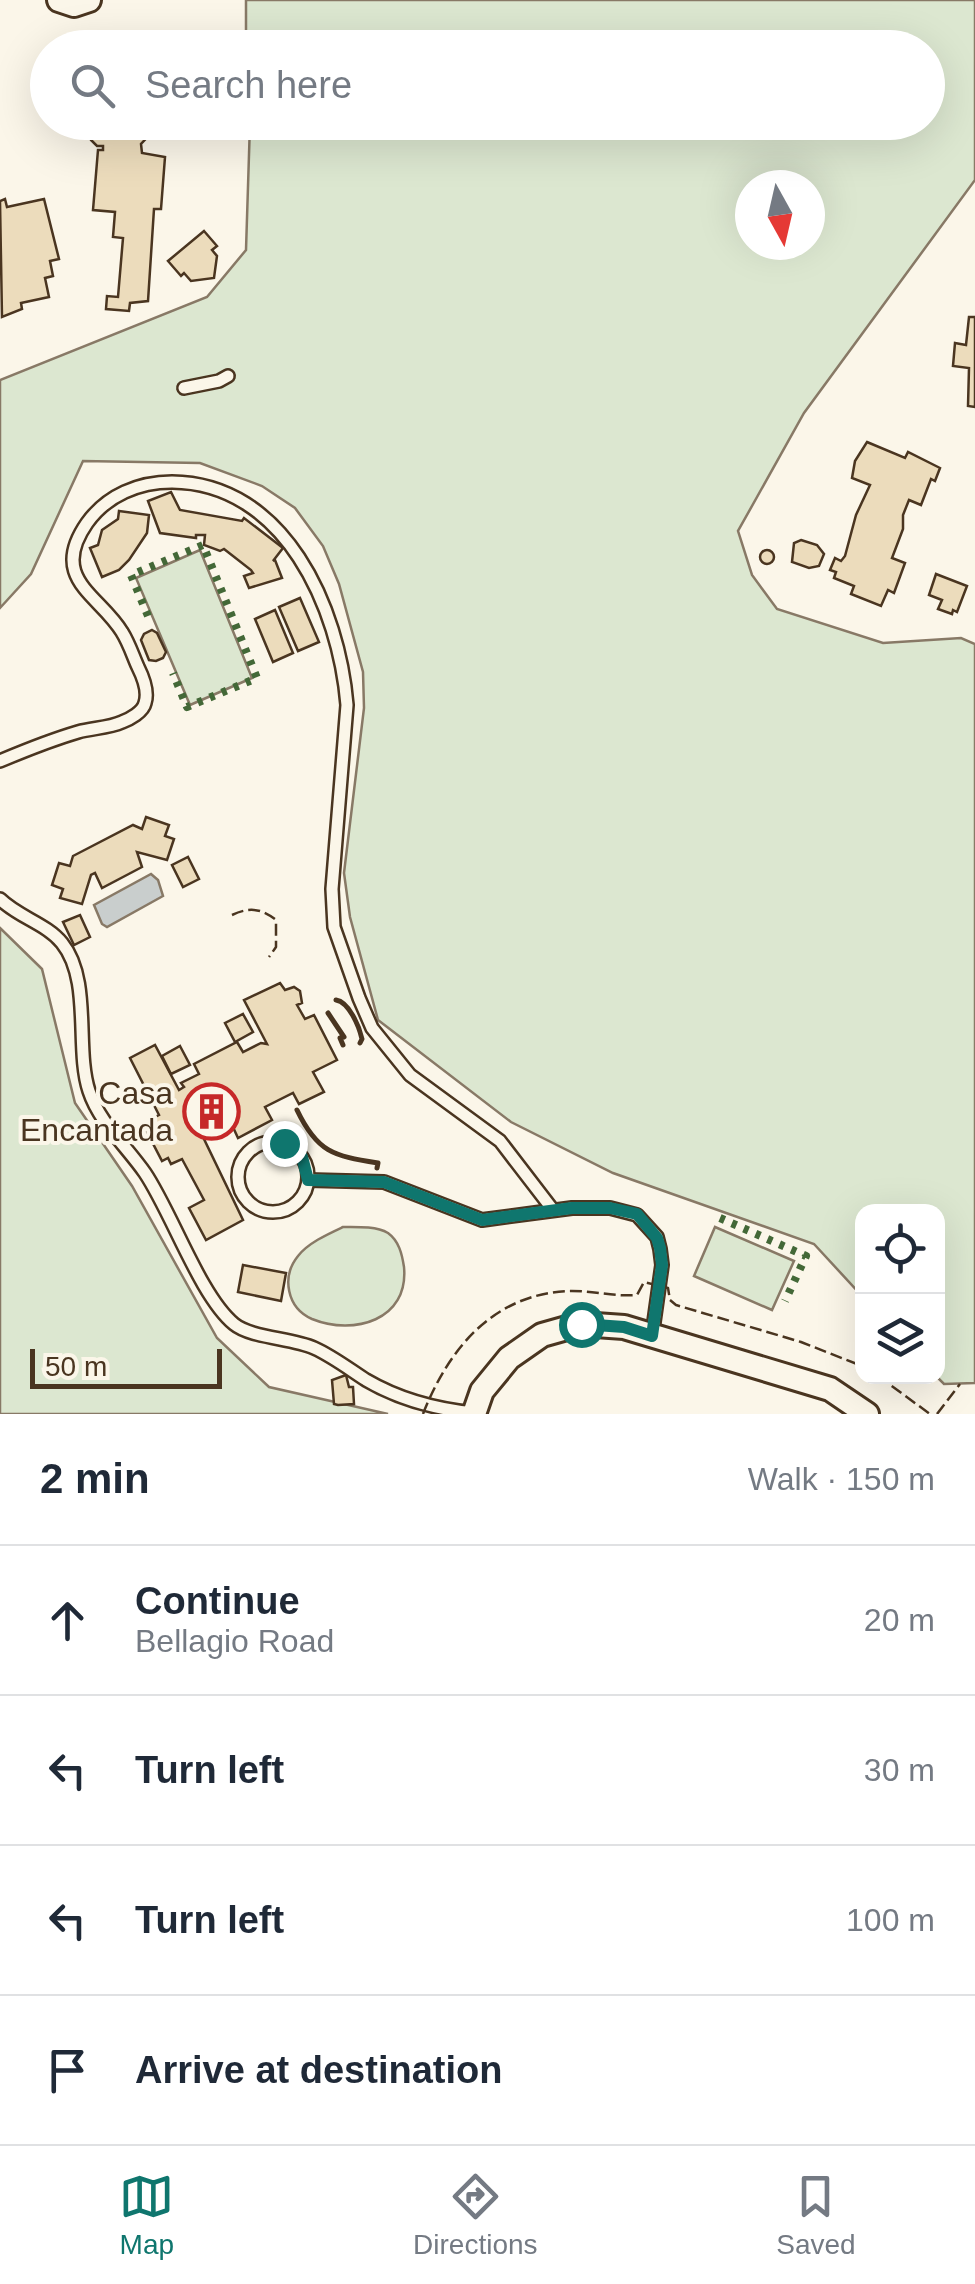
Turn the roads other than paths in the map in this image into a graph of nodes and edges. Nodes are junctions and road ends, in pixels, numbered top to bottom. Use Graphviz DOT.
graph roads {
  1 [pos="59,0"];
  2 [pos="88,0"];
  3 [pos="228,376"];
  4 [pos="184,388"];
  5 [pos="0,762"];
  6 [pos="0,899"];
  7 [pos="308,1180"];
  8 [pos="553,1210"];
  9 [pos="652,1336"];
  10 [pos="474,1413"];
  11 [pos="867,1414"];
  1 -- 2 [label="street"];
  3 -- 4 [label="lane"];
  5 -- 8 [label="lane"];
  6 -- 10 [label="lane"];
  7 -- 7 [label="lane"];
  7 -- 8 [label="lane"];
  8 -- 9 [label="lane"];
  9 -- 10 [label="street"];
  9 -- 11 [label="street"];
}
